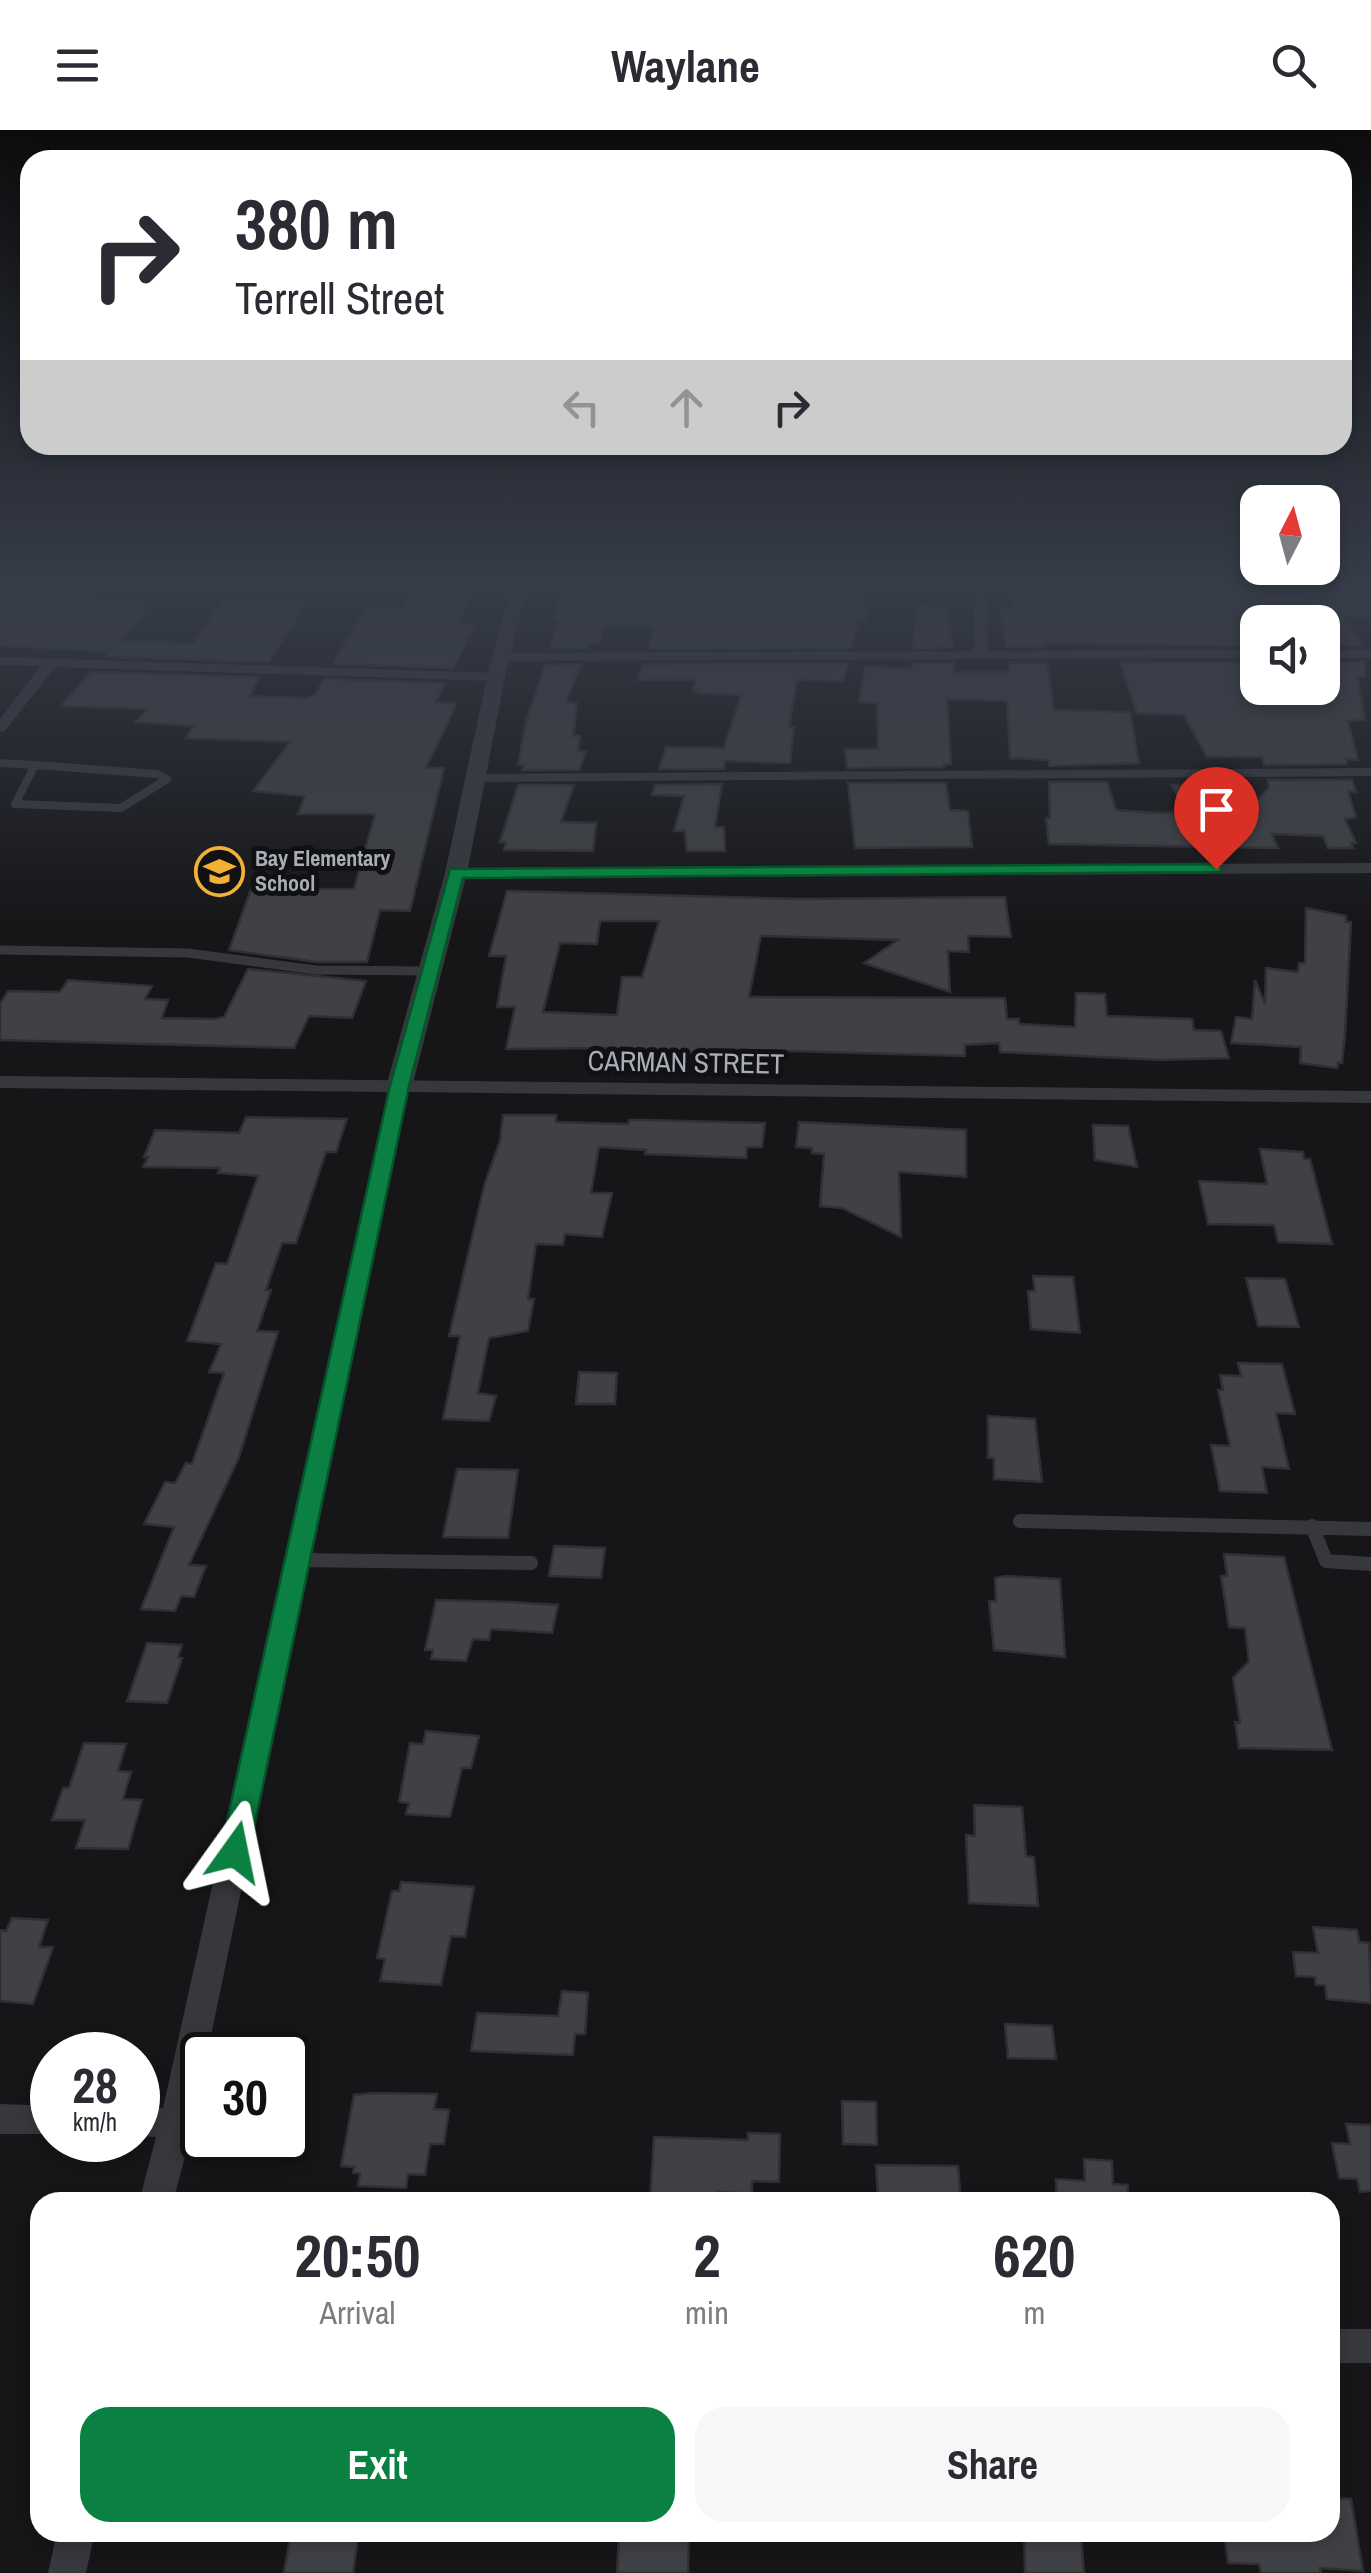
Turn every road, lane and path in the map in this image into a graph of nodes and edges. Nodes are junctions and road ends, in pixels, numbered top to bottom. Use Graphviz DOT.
graph roads {
  1 [pos="21,701"];
  2 [pos="492,701"];
  3 [pos="0,728"];
  4 [pos="0,763"];
  5 [pos="35,766"];
  6 [pos="1371,772"];
  7 [pos="475,778"];
  8 [pos="1371,868"];
  9 [pos="456,873"];
  10 [pos="0,950"];
  11 [pos="430,971"];
  12 [pos="0,1082"];
  13 [pos="399,1086"];
  14 [pos="1371,1097"];
  15 [pos="1020,1521"];
  16 [pos="1312,1526"];
  17 [pos="1371,1529"];
  18 [pos="298,1560"];
  19 [pos="531,1563"];
  20 [pos="1371,1564"];
  21 [pos="0,2119"];
  22 [pos="30,2120"];
  23 [pos="160,2123"];
  24 [pos="176,2123"];
  25 [pos="159,2192"];
  26 [pos="1340,2346"];
  27 [pos="1371,2346"];
  28 [pos="74,2542"];
  29 [pos="67,2573"];
  1 -- 3 [label="street"];
  2 -- 7 [label="street"];
  4 -- 5 [label="lane"];
  5 -- 5 [label="lane"];
  6 -- 7 [label="street"];
  7 -- 9 [label="street"];
  8 -- 9 [label="street"];
  9 -- 11 [label="street"];
  10 -- 11 [label="lane"];
  11 -- 13 [label="street"];
  12 -- 13 [label="street, CARMAN STREET"];
  13 -- 14 [label="street, CARMAN STREET"];
  13 -- 18 [label="street"];
  15 -- 16 [label="lane"];
  16 -- 17 [label="lane"];
  16 -- 20 [label="lane"];
  18 -- 19 [label="lane"];
  18 -- 24 [label="street"];
  21 -- 22 [label="street"];
  23 -- 24 [label="street"];
  24 -- 25 [label="street"];
  26 -- 27 [label="street"];
  28 -- 29 [label="street"];
}
